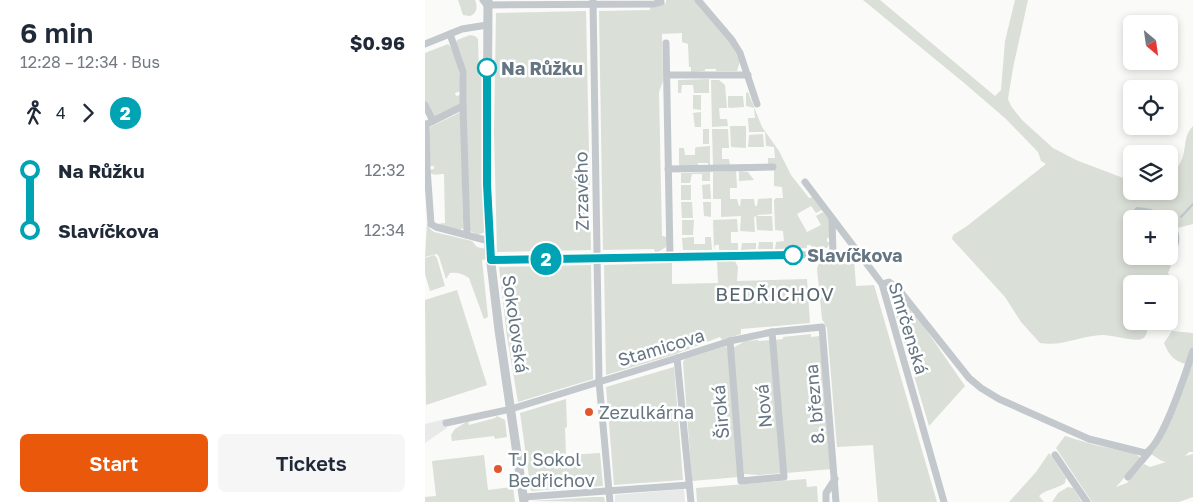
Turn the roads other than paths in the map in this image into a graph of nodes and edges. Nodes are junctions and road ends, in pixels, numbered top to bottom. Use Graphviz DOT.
graph roads {
  1 [pos="699,0"];
  2 [pos="486,2"];
  3 [pos="593,2"];
  4 [pos="661,2"];
  5 [pos="487,25"];
  6 [pos="450,34"];
  7 [pos="425,44"];
  8 [pos="666,44"];
  9 [pos="667,75"];
  10 [pos="748,75"];
  11 [pos="757,104"];
  12 [pos="425,105"];
  13 [pos="463,106"];
  14 [pos="428,124"];
  15 [pos="426,163"];
  16 [pos="773,167"];
  17 [pos="668,169"];
  18 [pos="805,182"];
  19 [pos="832,218"];
  20 [pos="467,235"];
  21 [pos="489,241"];
  22 [pos="833,254"];
  23 [pos="859,254"];
  24 [pos="670,257"];
  25 [pos="597,258"];
  26 [pos="491,260"];
  27 [pos="882,284"];
  28 [pos="823,327"];
  29 [pos="772,332"];
  30 [pos="729,341"];
  31 [pos="1193,350"];
  32 [pos="677,358"];
  33 [pos="599,381"];
  34 [pos="511,409"];
  35 [pos="446,423"];
  36 [pos="1149,451"];
  37 [pos="1055,455"];
  38 [pos="1128,477"];
  39 [pos="835,479"];
  40 [pos="741,481"];
  41 [pos="689,485"];
  42 [pos="609,490"];
  43 [pos="524,500"];
  44 [pos="610,502"];
  45 [pos="691,502"];
  46 [pos="826,502"];
  47 [pos="836,502"];
  48 [pos="944,502"];
  49 [pos="1087,502"];
  1 -- 10 [label="street"];
  2 -- 3 [label="street"];
  2 -- 5 [label="street, Sokolovská"];
  3 -- 4 [label="street"];
  3 -- 25 [label="street, Zrzavého"];
  5 -- 6 [label="street"];
  5 -- 21 [label="street, Sokolovská"];
  6 -- 7 [label="street"];
  6 -- 13 [label="street"];
  8 -- 9 [label="street"];
  9 -- 10 [label="street"];
  9 -- 17 [label="street"];
  10 -- 11 [label="street"];
  12 -- 14 [label="street"];
  13 -- 14 [label="street"];
  13 -- 20 [label="street"];
  14 -- 15 [label="street"];
  15 -- 20 [label="street"];
  16 -- 17 [label="street"];
  17 -- 24 [label="street"];
  18 -- 19 [label="street, Smrčenská"];
  19 -- 22 [label="street"];
  19 -- 23 [label="street, Smrčenská"];
  20 -- 21 [label="street"];
  21 -- 26 [label="street, Sokolovská"];
  22 -- 23 [label="street"];
  22 -- 24 [label="street"];
  23 -- 27 [label="street, Smrčenská"];
  24 -- 25 [label="street"];
  25 -- 26 [label="street"];
  25 -- 33 [label="street, Zrzavého"];
  26 -- 34 [label="street, Sokolovská"];
  27 -- 36 [label="street"];
  27 -- 48 [label="street, Smrčenská"];
  28 -- 29 [label="street, Stamicova"];
  28 -- 39 [label="street, 8. března"];
  29 -- 30 [label="street, Stamicova"];
  29 -- 40 [label="street, Nová"];
  30 -- 32 [label="street, Stamicova"];
  30 -- 40 [label="street, Široká"];
  31 -- 36 [label="street"];
  32 -- 33 [label="street, Stamicova"];
  32 -- 41 [label="street"];
  33 -- 34 [label="street, Stamicova"];
  33 -- 42 [label="street, Zrzavého"];
  34 -- 35 [label="street, Stamicova"];
  34 -- 43 [label="street, Sokolovská"];
  36 -- 38 [label="street"];
  37 -- 49 [label="street"];
  39 -- 46 [label="street, 8. března"];
  39 -- 47 [label="street, 8. března"];
  41 -- 42 [label="street"];
  41 -- 45 [label="street"];
  42 -- 43 [label="street"];
  42 -- 44 [label="street, Zrzavého"];
}
